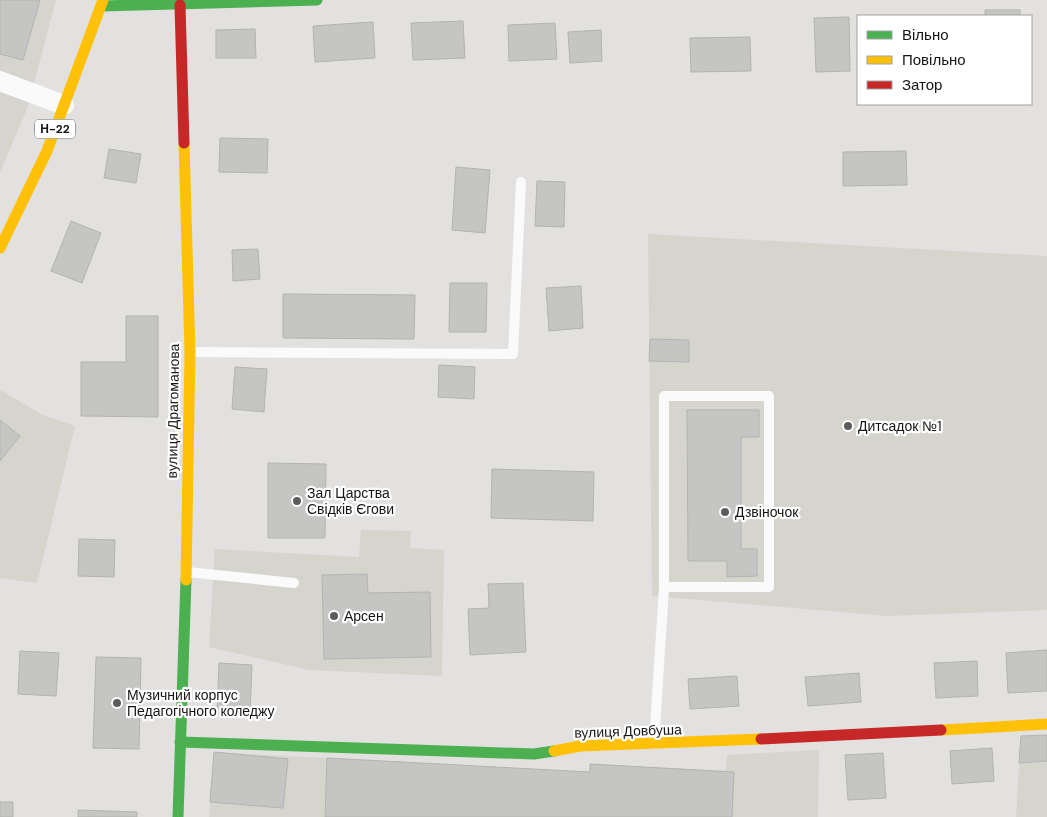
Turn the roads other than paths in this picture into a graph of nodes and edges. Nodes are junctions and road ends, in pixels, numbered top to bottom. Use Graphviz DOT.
graph roads {
  1 [pos="317,0"];
  2 [pos="103,3"];
  3 [pos="180,5"];
  4 [pos="0,81"];
  5 [pos="64,105"];
  6 [pos="521,182"];
  7 [pos="0,248"];
  8 [pos="190,352"];
  9 [pos="186,572"];
  10 [pos="294,583"];
  11 [pos="664,587"];
  12 [pos="1047,724"];
  13 [pos="180,742"];
  14 [pos="654,745"];
  15 [pos="178,817"];
  1 -- 3 [label="street"];
  2 -- 3 [label="street"];
  2 -- 5 [label="street, Н-22"];
  3 -- 8 [label="street, вулиця Драгоманова"];
  4 -- 5 [label="street"];
  5 -- 7 [label="street, Н-22"];
  6 -- 8 [label="lane"];
  8 -- 9 [label="street, вулиця Драгоманова"];
  9 -- 10 [label="lane"];
  9 -- 13 [label="street, вулиця Драгоманова"];
  11 -- 11 [label="lane"];
  11 -- 14 [label="lane"];
  12 -- 14 [label="street, вулиця Довбуша"];
  13 -- 14 [label="street, вулиця Довбуша"];
  13 -- 15 [label="street, вулиця Драгоманова"];
}
